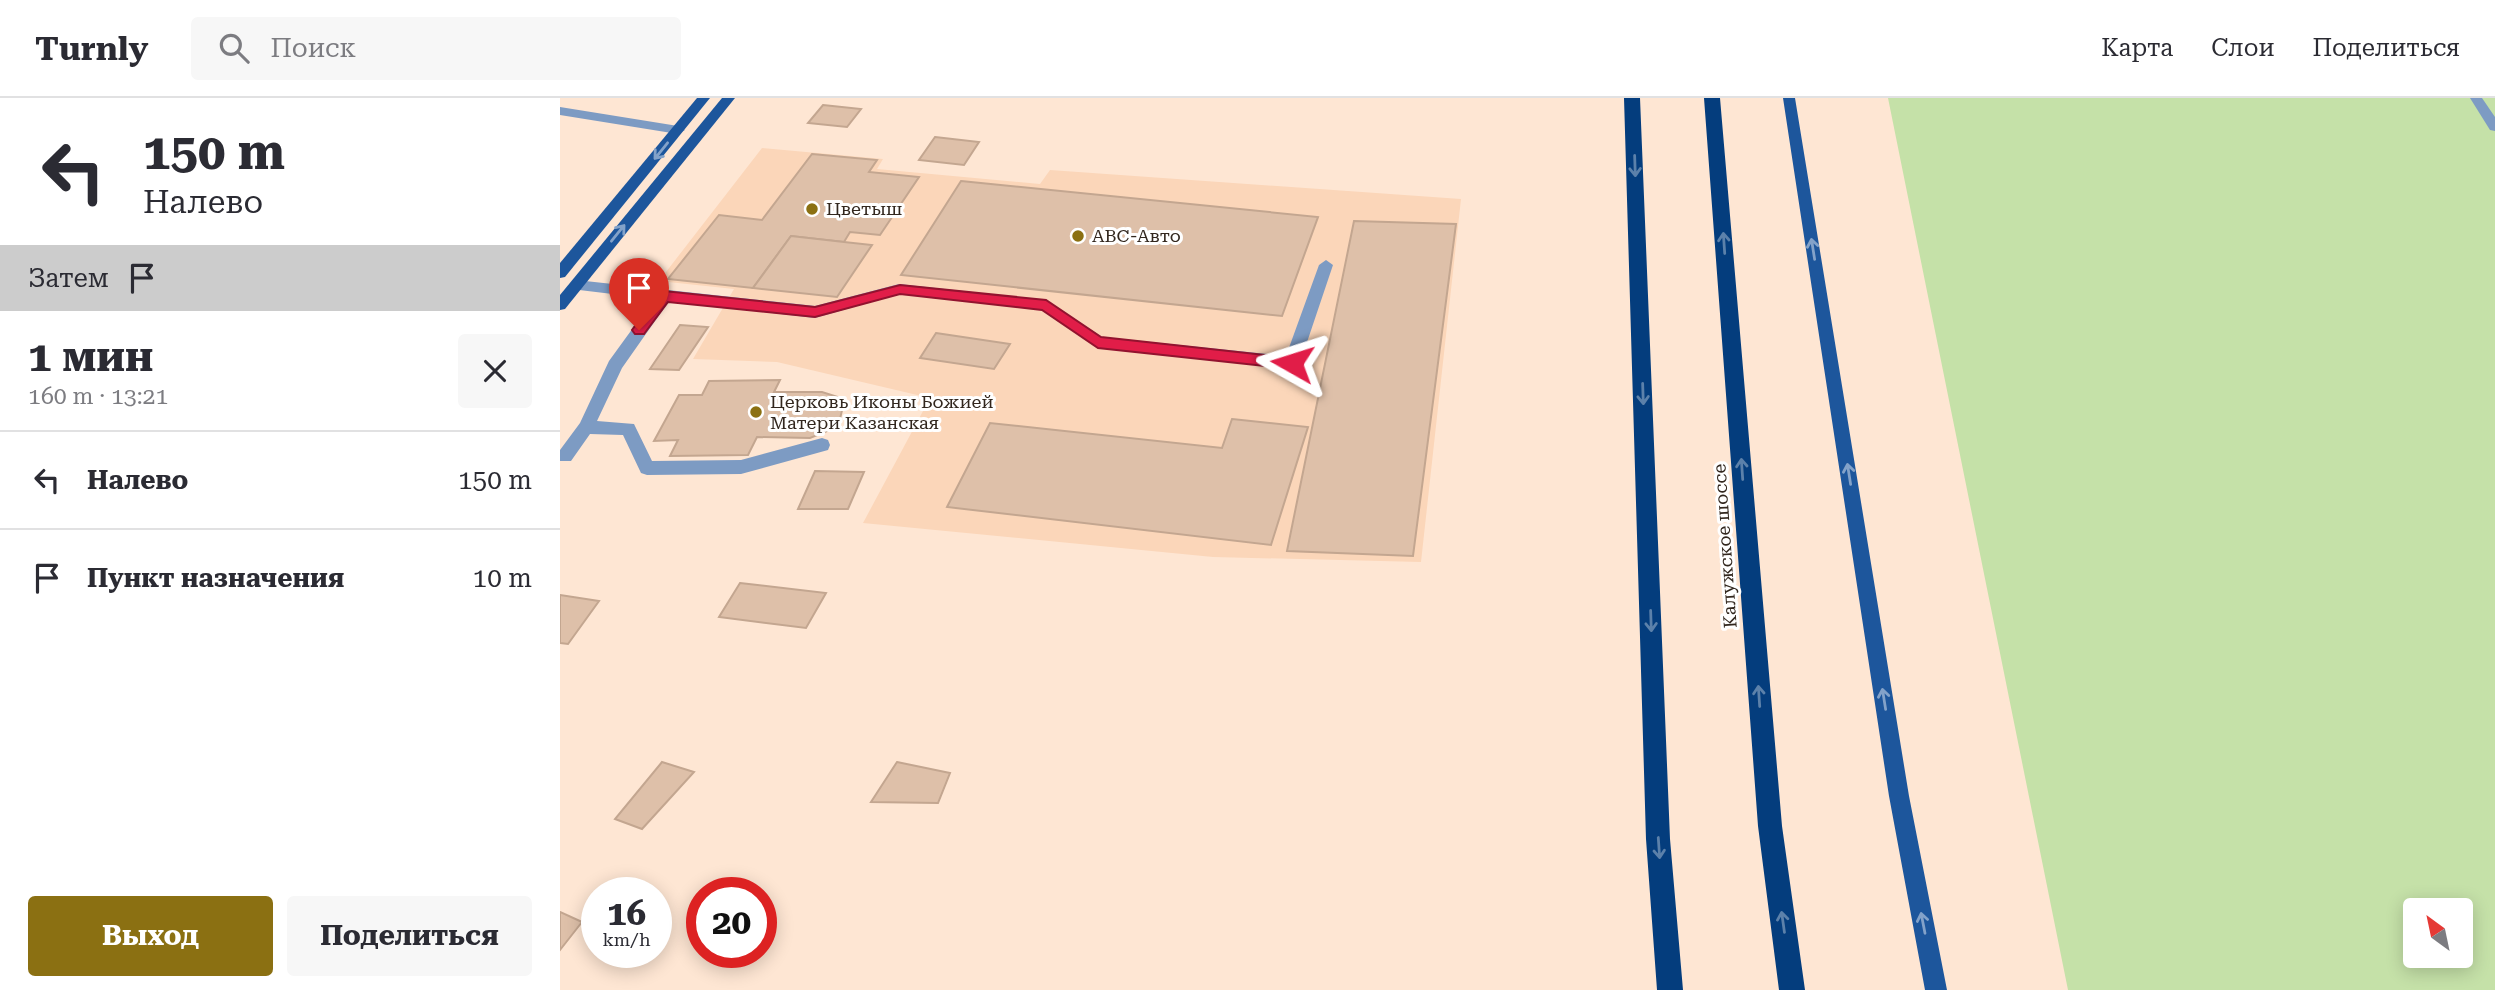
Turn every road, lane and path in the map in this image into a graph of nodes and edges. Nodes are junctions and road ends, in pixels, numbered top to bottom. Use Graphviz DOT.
graph roads {
  1 [pos="704,98"];
  2 [pos="729,98"];
  3 [pos="1632,98"];
  4 [pos="1713,98"];
  5 [pos="1789,98"];
  6 [pos="2476,98"];
  7 [pos="560,111"];
  8 [pos="2495,127"];
  9 [pos="678,130"];
  10 [pos="1326,265"];
  11 [pos="560,273"];
  12 [pos="576,285"];
  13 [pos="664,296"];
  14 [pos="560,305"];
  15 [pos="586,427"];
  16 [pos="822,445"];
  17 [pos="565,456"];
  18 [pos="1670,990"];
  19 [pos="1792,990"];
  20 [pos="1936,990"];
  1 -- 9 [label="main road"];
  12 -- 2 [label="main road, one-way"];
  3 -- 18 [label="highway, one-way"];
  19 -- 4 [label="highway, Калужское шоссе, one-way"];
  20 -- 5 [label="main road, one-way"];
  6 -- 8 [label="lane"];
  7 -- 9 [label="lane"];
  9 -- 11 [label="main road, one-way"];
  10 -- 13 [label="lane"];
  12 -- 13 [label="lane"];
  12 -- 14 [label="main road"];
  13 -- 15 [label="lane"];
  15 -- 16 [label="lane"];
  15 -- 17 [label="lane"];
}
